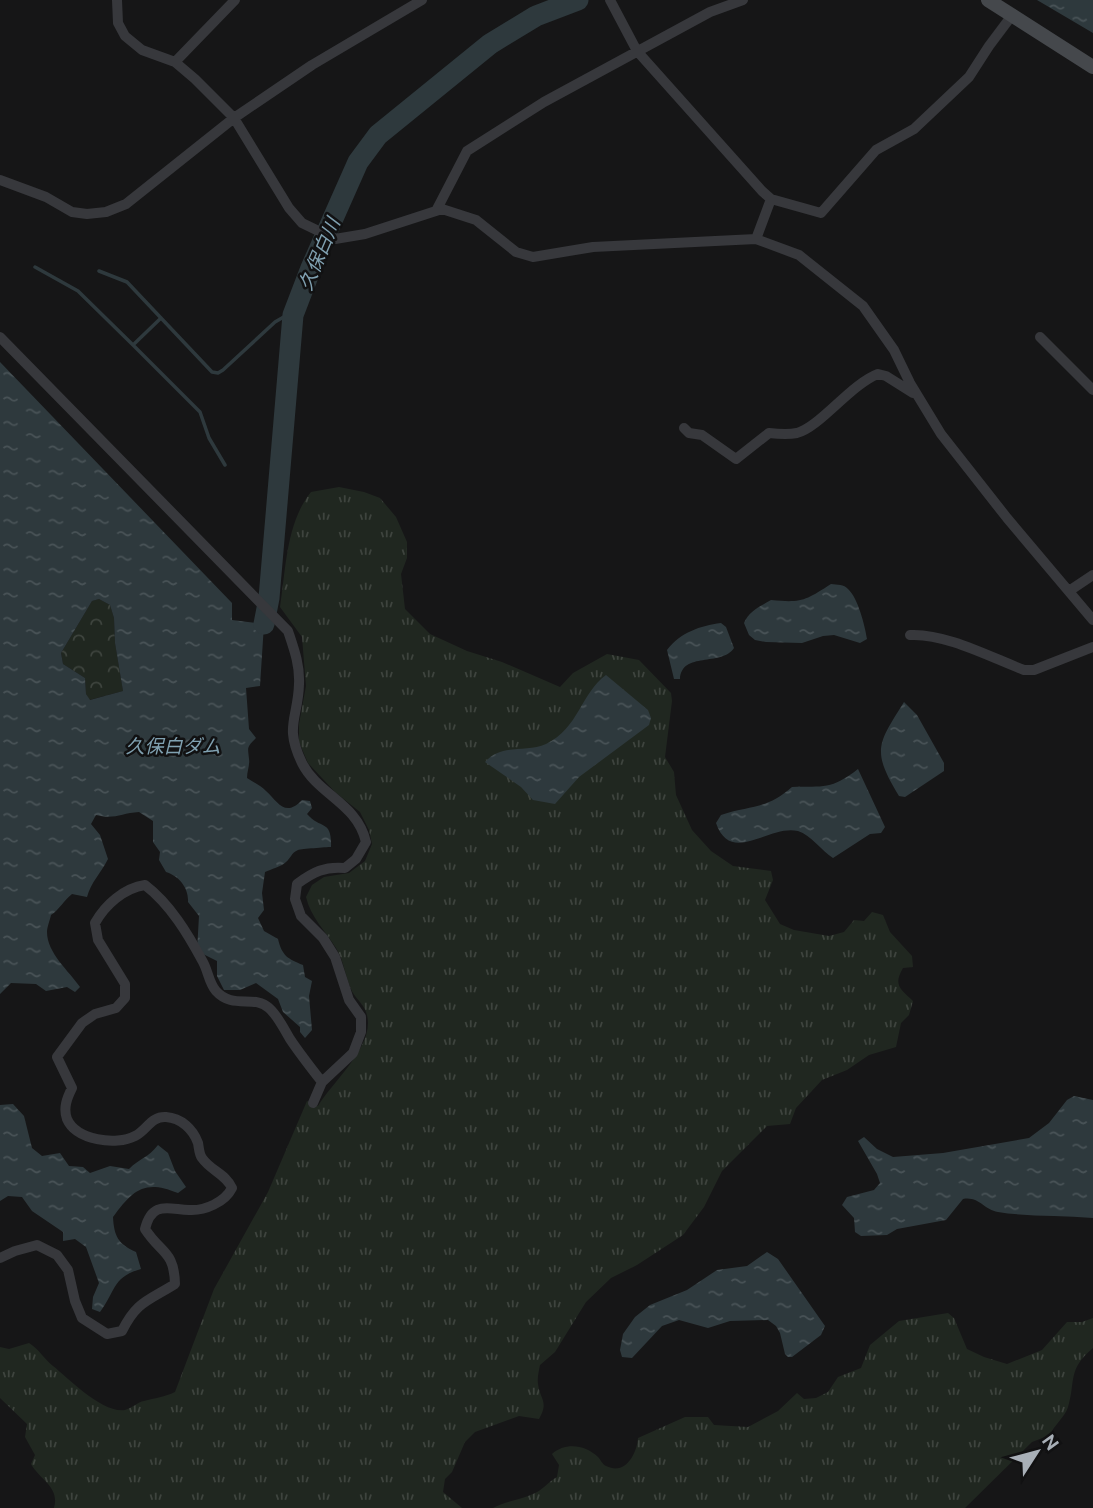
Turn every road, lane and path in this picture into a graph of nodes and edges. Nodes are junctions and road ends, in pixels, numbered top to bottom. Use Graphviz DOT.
graph roads {
  1 [pos="117,0"];
  2 [pos="235,0"];
  3 [pos="422,0"];
  4 [pos="610,0"];
  5 [pos="743,0"];
  6 [pos="988,0"];
  7 [pos="1013,15"];
  8 [pos="637,51"];
  9 [pos="175,62"];
  10 [pos="1093,66"];
  11 [pos="234,118"];
  12 [pos="0,180"];
  13 [pos="771,199"];
  14 [pos="437,209"];
  15 [pos="756,239"];
  16 [pos="0,337"];
  17 [pos="1040,337"];
  18 [pos="1093,390"];
  19 [pos="917,395"];
  20 [pos="684,428"];
  21 [pos="1093,575"];
  22 [pos="1069,592"];
  23 [pos="1093,620"];
  24 [pos="910,635"];
  25 [pos="1093,647"];
  26 [pos="322,1082"];
  27 [pos="313,1103"];
  28 [pos="0,1258"];
  1 -- 9 [label="street"];
  2 -- 9 [label="street"];
  3 -- 11 [label="street"];
  4 -- 8 [label="street"];
  5 -- 8 [label="street"];
  6 -- 7 [label="main road"];
  7 -- 10 [label="main road"];
  7 -- 13 [label="street"];
  8 -- 13 [label="street"];
  8 -- 14 [label="street"];
  9 -- 11 [label="street"];
  11 -- 12 [label="street"];
  11 -- 14 [label="street"];
  13 -- 15 [label="street"];
  14 -- 15 [label="street"];
  15 -- 19 [label="street"];
  16 -- 26 [label="street"];
  17 -- 18 [label="street"];
  19 -- 20 [label="street"];
  19 -- 22 [label="street"];
  21 -- 22 [label="street"];
  22 -- 23 [label="street"];
  24 -- 25 [label="street"];
  26 -- 27 [label="street"];
  26 -- 28 [label="street"];
}
